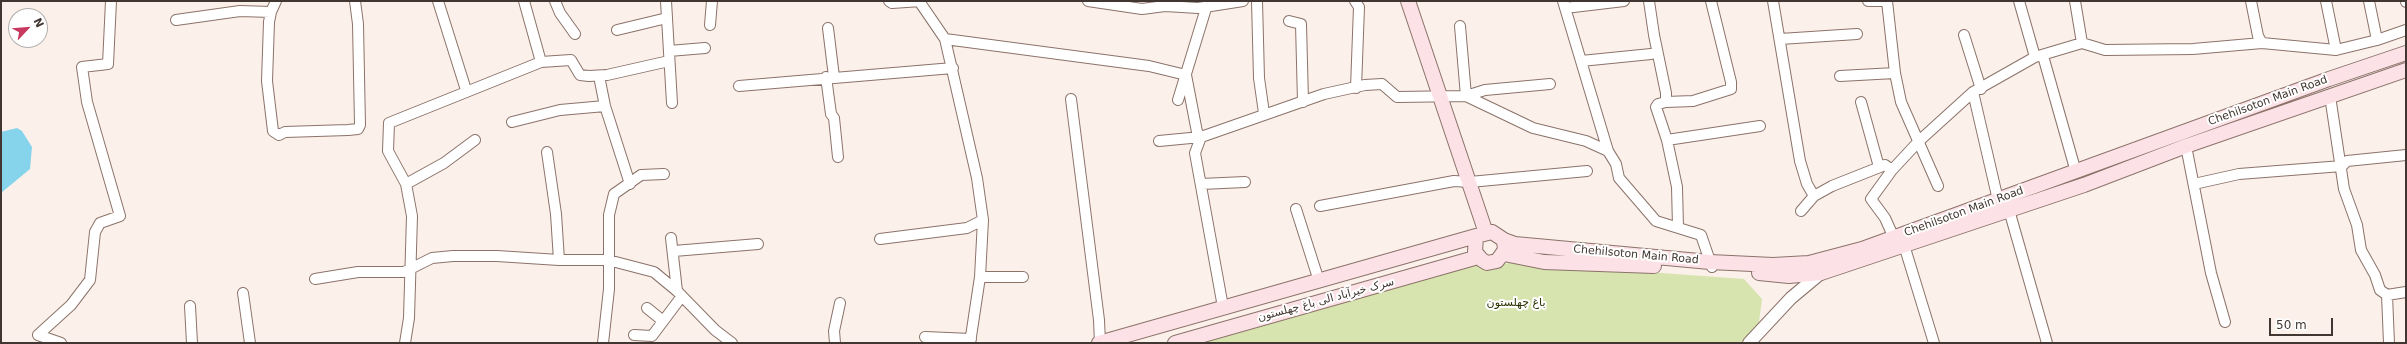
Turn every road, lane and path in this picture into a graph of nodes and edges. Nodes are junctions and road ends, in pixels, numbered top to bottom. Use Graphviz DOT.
graph roads {
  1 [pos="111,1"];
  2 [pos="276,1"];
  3 [pos="355,1"];
  4 [pos="438,1"];
  5 [pos="524,1"];
  6 [pos="555,1"];
  7 [pos="666,1"];
  8 [pos="712,1"];
  9 [pos="889,1"];
  10 [pos="920,1"];
  11 [pos="1088,1"];
  12 [pos="1243,1"];
  13 [pos="1257,1"];
  14 [pos="1355,1"];
  15 [pos="1408,1"];
  16 [pos="1624,1"];
  17 [pos="1649,1"];
  18 [pos="1711,1"];
  19 [pos="1773,1"];
  20 [pos="1868,1"];
  21 [pos="1887,1"];
  22 [pos="2019,1"];
  23 [pos="2075,1"];
  24 [pos="2251,1"];
  25 [pos="2326,1"];
  26 [pos="2369,1"];
  27 [pos="1593,2"];
  28 [pos="1220,3"];
  29 [pos="1564,4"];
  30 [pos="1200,5"];
  31 [pos="270,12"];
  32 [pos="667,18"];
  33 [pos="176,20"];
  34 [pos="1289,21"];
  35 [pos="710,25"];
  36 [pos="1460,26"];
  37 [pos="828,28"];
  38 [pos="617,30"];
  39 [pos="2406,30"];
  40 [pos="575,34"];
  41 [pos="1857,34"];
  42 [pos="1964,35"];
  43 [pos="1780,38"];
  44 [pos="945,39"];
  45 [pos="2377,40"];
  46 [pos="2082,43"];
  47 [pos="2262,43"];
  48 [pos="705,48"];
  49 [pos="2336,50"];
  50 [pos="2406,53"];
  51 [pos="1651,54"];
  52 [pos="669,56"];
  53 [pos="2039,57"];
  54 [pos="1581,61"];
  55 [pos="541,62"];
  56 [pos="953,68"];
  57 [pos="2406,70"];
  58 [pos="1895,73"];
  59 [pos="1186,75"];
  60 [pos="599,76"];
  61 [pos="1840,76"];
  62 [pos="830,77"];
  63 [pos="1550,84"];
  64 [pos="739,86"];
  65 [pos="1356,88"];
  66 [pos="466,90"];
  67 [pos="1977,91"];
  68 [pos="1440,96"];
  69 [pos="1466,96"];
  70 [pos="2330,96"];
  71 [pos="1071,99"];
  72 [pos="1178,100"];
  73 [pos="672,102"];
  74 [pos="1303,102"];
  75 [pos="1666,102"];
  76 [pos="1861,102"];
  77 [pos="605,106"];
  78 [pos="1264,113"];
  79 [pos="512,122"];
  80 [pos="1760,126"];
  81 [pos="1201,137"];
  82 [pos="474,140"];
  83 [pos="1667,140"];
  84 [pos="1160,141"];
  85 [pos="1918,141"];
  86 [pos="2186,146"];
  87 [pos="1608,151"];
  88 [pos="547,152"];
  89 [pos="2406,155"];
  90 [pos="838,157"];
  91 [pos="2342,166"];
  92 [pos="1879,167"];
  93 [pos="1892,170"];
  94 [pos="1587,172"];
  95 [pos="2076,172"];
  96 [pos="664,174"];
  97 [pos="1245,182"];
  98 [pos="1470,182"];
  99 [pos="406,184"];
  100 [pos="630,184"];
  101 [pos="1201,184"];
  102 [pos="2194,184"];
  103 [pos="1938,186"];
  104 [pos="1814,196"];
  105 [pos="1998,200"];
  106 [pos="1320,206"];
  107 [pos="1296,209"];
  108 [pos="2009,210"];
  109 [pos="1801,211"];
  110 [pos="982,220"];
  111 [pos="1678,227"];
  112 [pos="1481,234"];
  113 [pos="671,238"];
  114 [pos="880,239"];
  115 [pos="1899,241"];
  116 [pos="758,244"];
  117 [pos="1504,247"];
  118 [pos="674,251"];
  119 [pos="1478,257"];
  120 [pos="559,260"];
  121 [pos="608,260"];
  122 [pos="1711,266"];
  123 [pos="410,268"];
  124 [pos="1821,273"];
  125 [pos="1789,276"];
  126 [pos="980,277"];
  127 [pos="1023,277"];
  128 [pos="315,279"];
  129 [pos="1319,280"];
  130 [pos="243,292"];
  131 [pos="2406,292"];
  132 [pos="679,293"];
  133 [pos="2387,295"];
  134 [pos="1791,298"];
  135 [pos="840,303"];
  136 [pos="190,306"];
  137 [pos="1223,307"];
  138 [pos="647,308"];
  139 [pos="663,321"];
  140 [pos="2225,322"];
  141 [pos="634,334"];
  142 [pos="925,337"];
  143 [pos="971,341"];
  144 [pos="1755,341"];
  145 [pos="61,343"];
  146 [pos="192,343"];
  147 [pos="250,343"];
  148 [pos="405,343"];
  149 [pos="603,343"];
  150 [pos="732,343"];
  151 [pos="835,343"];
  152 [pos="1099,343"];
  153 [pos="1175,343"];
  154 [pos="1934,343"];
  155 [pos="2047,343"];
  156 [pos="2389,343"];
  1 -- 145 [label="street"];
  2 -- 31 [label="street"];
  3 -- 31 [label="street"];
  4 -- 66 [label="street"];
  5 -- 55 [label="street"];
  6 -- 40 [label="street"];
  7 -- 32 [label="street"];
  8 -- 35 [label="street"];
  9 -- 10 [label="street"];
  10 -- 44 [label="street"];
  11 -- 30 [label="street"];
  12 -- 28 [label="street"];
  13 -- 78 [label="street"];
  14 -- 65 [label="street"];
  15 -- 68 [label="main road"];
  16 -- 27 [label="street"];
  17 -- 75 [label="street"];
  18 -- 75 [label="street"];
  19 -- 43 [label="street"];
  20 -- 21 [label="street"];
  21 -- 58 [label="street"];
  22 -- 53 [label="street"];
  23 -- 46 [label="street"];
  24 -- 47 [label="street"];
  25 -- 49 [label="street"];
  26 -- 45 [label="street"];
  27 -- 29 [label="street"];
  28 -- 30 [label="street"];
  29 -- 54 [label="street"];
  30 -- 59 [label="street"];
  31 -- 33 [label="street"];
  32 -- 38 [label="street"];
  32 -- 52 [label="street"];
  34 -- 74 [label="street"];
  36 -- 69 [label="street"];
  37 -- 62 [label="street"];
  39 -- 45 [label="street"];
  41 -- 43 [label="street"];
  42 -- 67 [label="street"];
  43 -- 104 [label="street"];
  44 -- 56 [label="street"];
  44 -- 59 [label="street"];
  45 -- 49 [label="street"];
  46 -- 47 [label="street"];
  46 -- 53 [label="street"];
  47 -- 49 [label="street"];
  48 -- 52 [label="street"];
  50 -- 95 [label="main road, Chehilsoton Main Road"];
  51 -- 54 [label="street"];
  52 -- 60 [label="street"];
  52 -- 73 [label="street"];
  53 -- 67 [label="street"];
  53 -- 95 [label="street"];
  54 -- 87 [label="street"];
  55 -- 60 [label="street"];
  55 -- 66 [label="street"];
  56 -- 62 [label="street"];
  56 -- 110 [label="street"];
  57 -- 70 [label="main road, Chehilsoton Main Road"];
  58 -- 61 [label="street"];
  58 -- 85 [label="street"];
  59 -- 72 [label="street"];
  59 -- 81 [label="street"];
  60 -- 77 [label="street"];
  62 -- 64 [label="street"];
  62 -- 90 [label="street"];
  63 -- 69 [label="street"];
  65 -- 68 [label="street"];
  65 -- 74 [label="street"];
  66 -- 99 [label="street"];
  67 -- 85 [label="street"];
  67 -- 105 [label="street"];
  68 -- 69 [label="street"];
  68 -- 98 [label="main road"];
  69 -- 87 [label="street"];
  70 -- 86 [label="main road, Chehilsoton Main Road"];
  70 -- 91 [label="street"];
  71 -- 152 [label="street"];
  74 -- 78 [label="street"];
  75 -- 83 [label="street"];
  76 -- 92 [label="street"];
  77 -- 79 [label="street"];
  77 -- 100 [label="street"];
  78 -- 81 [label="street"];
  80 -- 83 [label="street"];
  81 -- 84 [label="street"];
  81 -- 101 [label="street"];
  82 -- 99 [label="street"];
  83 -- 111 [label="street"];
  85 -- 93 [label="street"];
  85 -- 103 [label="street"];
  86 -- 102 [label="street"];
  86 -- 108 [label="main road, Chehilsoton Main Road"];
  87 -- 111 [label="street"];
  88 -- 120 [label="street"];
  89 -- 91 [label="street"];
  91 -- 102 [label="street"];
  91 -- 133 [label="street"];
  92 -- 93 [label="street"];
  92 -- 104 [label="street"];
  93 -- 115 [label="street"];
  94 -- 98 [label="street"];
  95 -- 105 [label="main road, Chehilsoton Main Road"];
  96 -- 100 [label="street"];
  97 -- 101 [label="street"];
  98 -- 106 [label="street"];
  98 -- 112 [label="main road"];
  99 -- 123 [label="street"];
  100 -- 121 [label="street"];
  101 -- 137 [label="street"];
  102 -- 140 [label="street"];
  104 -- 109 [label="street"];
  105 -- 115 [label="main road, Chehilsoton Main Road"];
  107 -- 129 [label="street"];
  108 -- 115 [label="main road, Chehilsoton Main Road"];
  108 -- 155 [label="street"];
  110 -- 114 [label="street"];
  110 -- 126 [label="street"];
  111 -- 122 [label="street"];
  112 -- 117 [label="main road"];
  112 -- 119 [label="main road"];
  112 -- 129 [label="main road"];
  113 -- 118 [label="street"];
  115 -- 122 [label="main road, Chehilsoton Main Road"];
  115 -- 124 [label="main road, Chehilsoton Main Road"];
  115 -- 154 [label="street"];
  116 -- 118 [label="street"];
  117 -- 119 [label="main road"];
  117 -- 122 [label="main road, Chehilsoton Main Road"];
  118 -- 132 [label="street"];
  119 -- 153 [label="main road, سرک خیرآباد الی باغ چهلستون"];
  120 -- 121 [label="street"];
  120 -- 123 [label="street"];
  121 -- 132 [label="street"];
  121 -- 149 [label="street"];
  122 -- 125 [label="main road, Chehilsoton Main Road"];
  123 -- 128 [label="street"];
  123 -- 148 [label="street"];
  124 -- 125 [label="main road, Chehilsoton Main Road"];
  124 -- 134 [label="street"];
  125 -- 134 [label="street"];
  126 -- 127 [label="street"];
  126 -- 143 [label="street"];
  129 -- 137 [label="main road"];
  130 -- 147 [label="street"];
  131 -- 133 [label="street"];
  132 -- 139 [label="street"];
  132 -- 150 [label="street"];
  133 -- 156 [label="street"];
  134 -- 144 [label="street"];
  135 -- 151 [label="street"];
  136 -- 146 [label="street"];
  137 -- 152 [label="main road"];
  138 -- 139 [label="street"];
  139 -- 141 [label="street"];
  142 -- 143 [label="street"];
}
